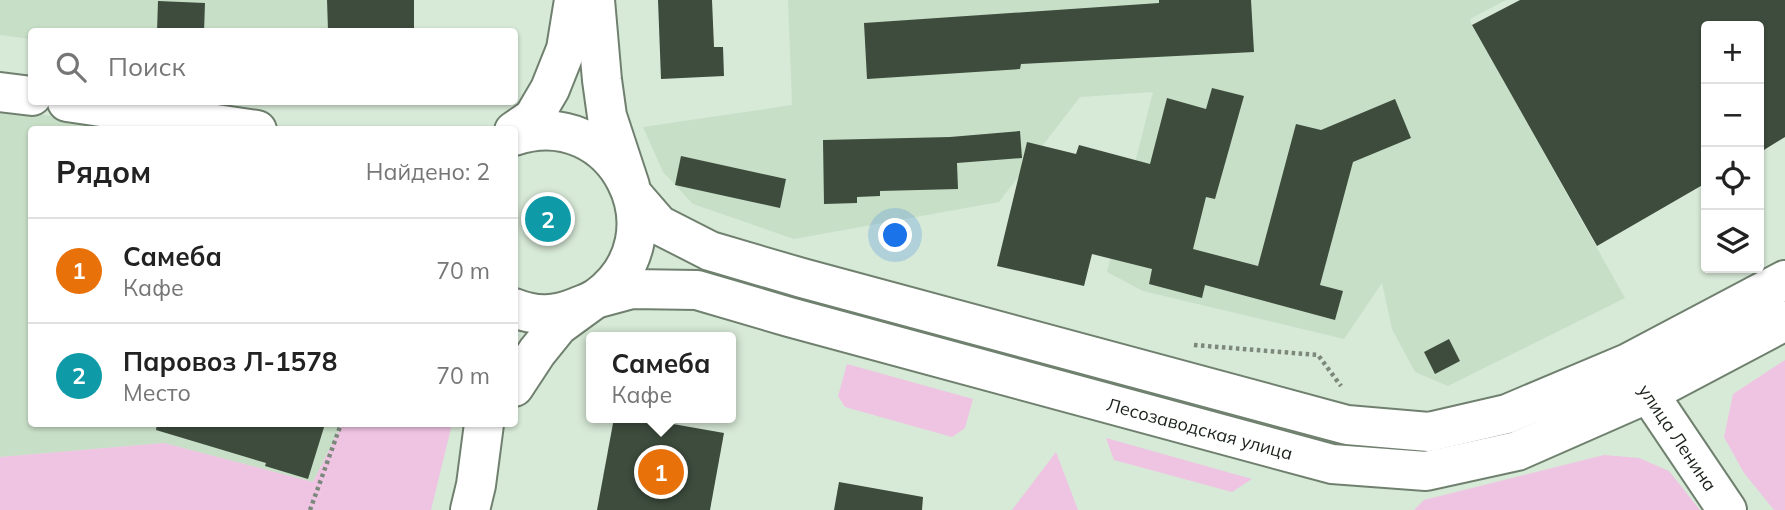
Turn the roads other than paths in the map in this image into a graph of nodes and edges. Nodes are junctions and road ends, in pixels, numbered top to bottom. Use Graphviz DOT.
graph roads {
  1 [pos="575,0"];
  2 [pos="595,0"];
  3 [pos="0,92"];
  4 [pos="28,96"];
  5 [pos="87,105"];
  6 [pos="230,126"];
  7 [pos="518,131"];
  8 [pos="518,134"];
  9 [pos="633,195"];
  10 [pos="1785,280"];
  11 [pos="595,299"];
  12 [pos="518,310"];
  13 [pos="1785,321"];
  14 [pos="1639,378"];
  15 [pos="518,381"];
  16 [pos="484,427"];
  17 [pos="498,427"];
  18 [pos="473,497"];
  19 [pos="1727,510"];
  1 -- 7 [label="main road"];
  2 -- 9 [label="main road"];
  3 -- 4 [label="main road"];
  5 -- 6 [label="main road"];
  8 -- 9 [label="main road"];
  9 -- 11 [label="main road"];
  9 -- 14 [label="main road, Лесозаводская улица"];
  10 -- 14 [label="main road, Лесозаводская улица"];
  11 -- 12 [label="main road"];
  11 -- 14 [label="main road, Лесозаводская улица"];
  11 -- 15 [label="main road"];
  13 -- 14 [label="main road, Лесозаводская улица"];
  14 -- 19 [label="main road, улица Ленина"];
  16 -- 18 [label="main road"];
  17 -- 18 [label="main road"];
}
